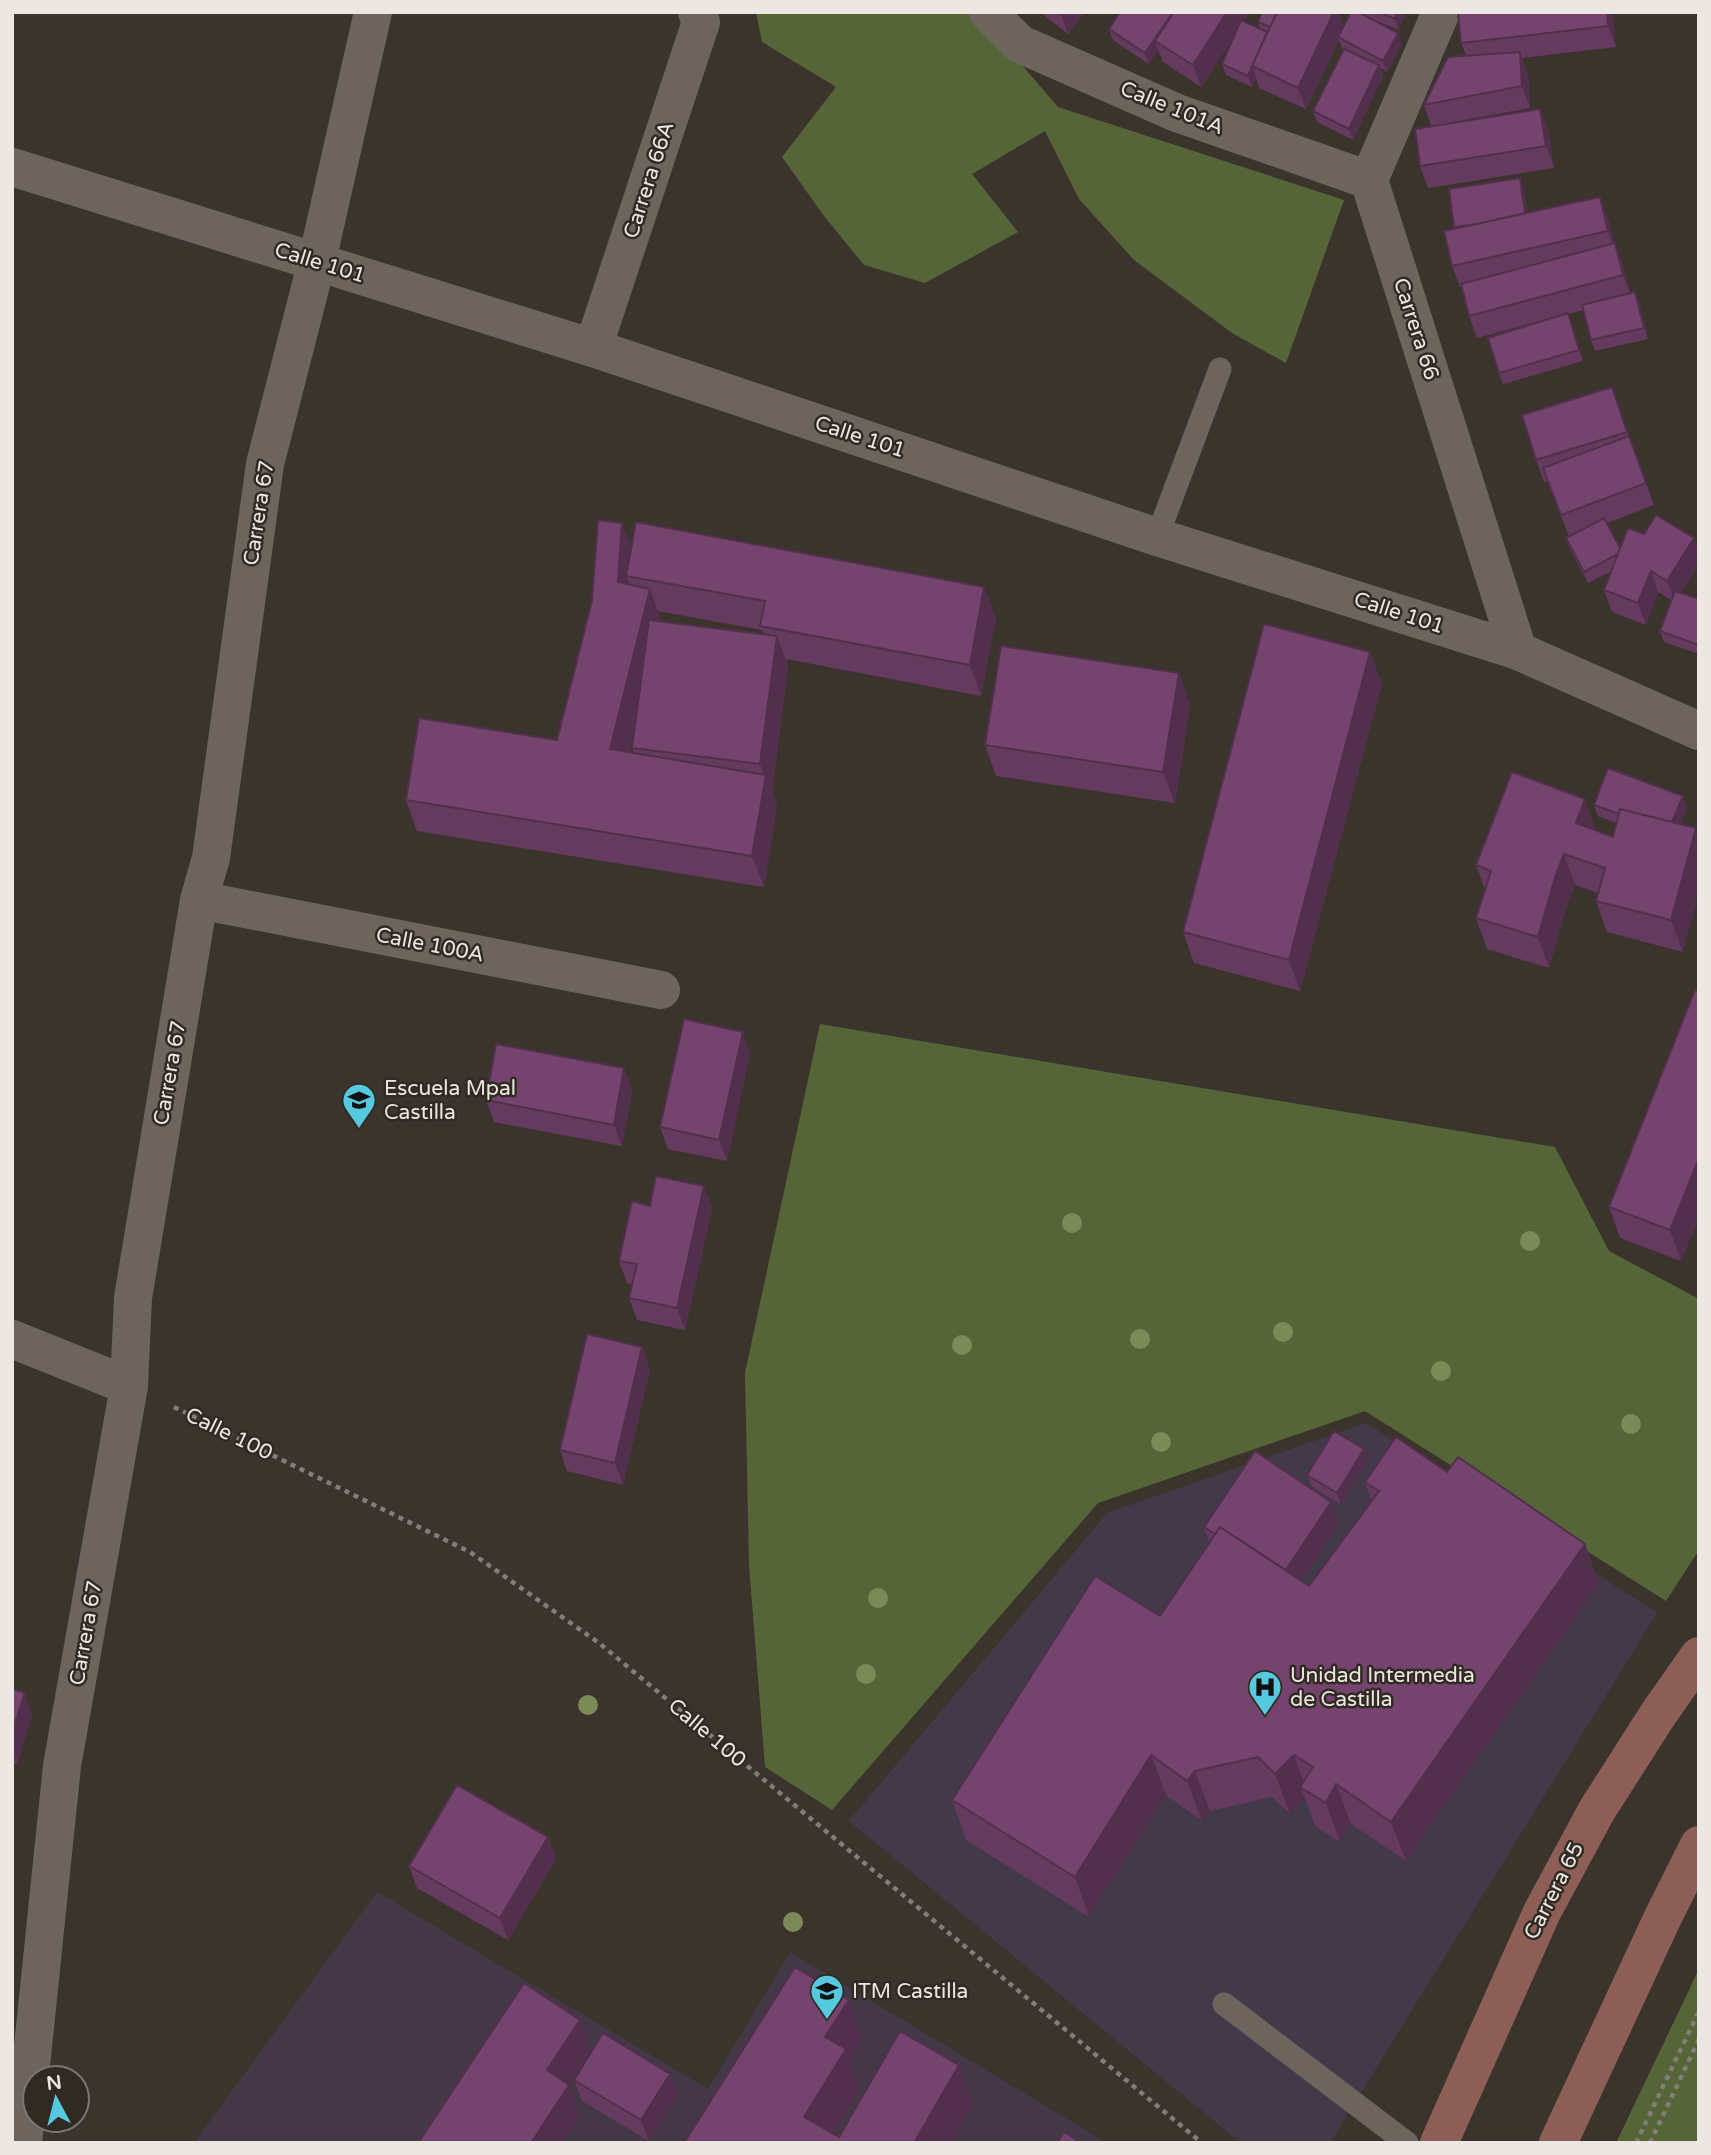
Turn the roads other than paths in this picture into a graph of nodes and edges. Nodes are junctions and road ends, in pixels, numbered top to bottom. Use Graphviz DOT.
graph roads {
  1 [pos="373,12"];
  2 [pos="697,12"];
  3 [pos="988,12"];
  4 [pos="1441,12"];
  5 [pos="12,167"];
  6 [pos="1369,180"];
  7 [pos="317,261"];
  8 [pos="593,348"];
  9 [pos="1220,369"];
  10 [pos="1157,537"];
  11 [pos="1518,651"];
  12 [pos="1699,730"];
  13 [pos="200,900"];
  14 [pos="661,990"];
  15 [pos="12,1339"];
  16 [pos="129,1385"];
  17 [pos="1699,1656"];
  18 [pos="1699,1845"];
  19 [pos="1224,2004"];
  20 [pos="23,2143"];
  21 [pos="1406,2143"];
  22 [pos="1439,2143"];
  23 [pos="1558,2143"];
  1 -- 7 [label="street, Carrera 67"];
  2 -- 8 [label="street, Carrera 66A"];
  3 -- 6 [label="street, Calle 101A"];
  4 -- 6 [label="street"];
  5 -- 7 [label="street, Calle 101"];
  6 -- 11 [label="street, Carrera 66"];
  7 -- 8 [label="street, Calle 101"];
  7 -- 13 [label="street, Carrera 67"];
  8 -- 10 [label="street, Calle 101"];
  9 -- 10 [label="lane"];
  10 -- 11 [label="street, Calle 101"];
  11 -- 12 [label="street, Calle 101"];
  13 -- 14 [label="street, Calle 100A"];
  13 -- 16 [label="street, Carrera 67"];
  15 -- 16 [label="street"];
  16 -- 20 [label="street, Carrera 67"];
  17 -- 22 [label="main road, Carrera 65"];
  18 -- 23 [label="main road"];
  19 -- 21 [label="lane"];
}
